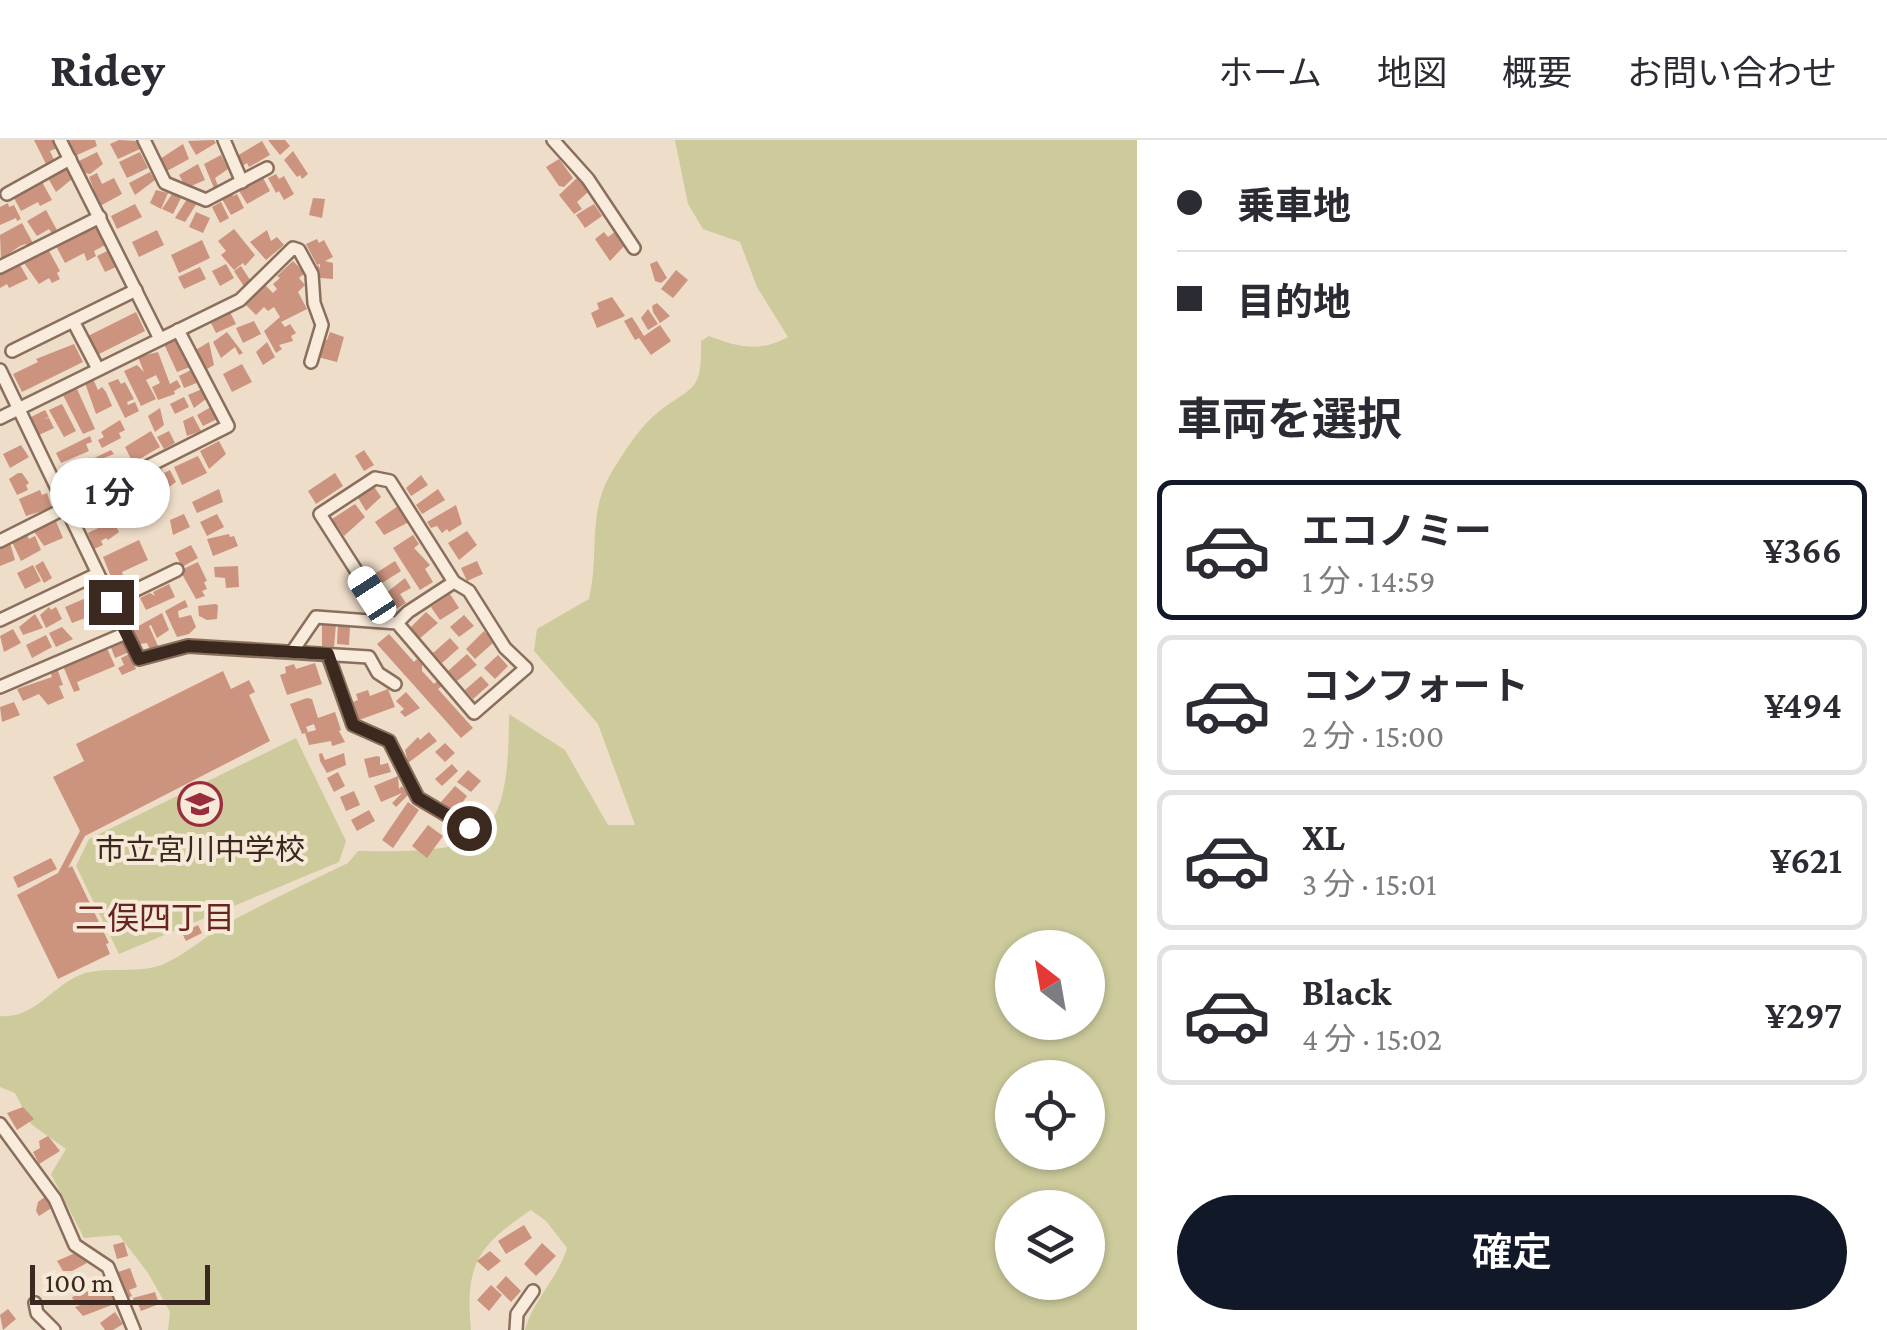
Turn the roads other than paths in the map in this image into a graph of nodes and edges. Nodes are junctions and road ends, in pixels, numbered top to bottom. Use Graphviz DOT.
graph roads {
  1 [pos="60,140"];
  2 [pos="144,140"];
  3 [pos="224,140"];
  4 [pos="552,140"];
  5 [pos="70,160"];
  6 [pos="267,168"];
  7 [pos="242,182"];
  8 [pos="7,194"];
  9 [pos="100,217"];
  10 [pos="634,248"];
  11 [pos="0,267"];
  12 [pos="136,290"];
  13 [pos="73,321"];
  14 [pos="178,330"];
  15 [pos="160,339"];
  16 [pos="12,351"];
  17 [pos="311,362"];
  18 [pos="98,369"];
  19 [pos="0,370"];
  20 [pos="16,409"];
  21 [pos="0,418"];
  22 [pos="65,510"];
  23 [pos="0,541"];
  24 [pos="177,570"];
  25 [pos="98,574"];
  26 [pos="454,582"];
  27 [pos="111,602"];
  28 [pos="0,620"];
  29 [pos="393,623"];
  30 [pos="126,633"];
  31 [pos="292,652"];
  32 [pos="328,654"];
  33 [pos="395,684"];
  34 [pos="0,688"];
  35 [pos="469,828"];
  36 [pos="0,1124"];
  37 [pos="533,1291"];
  38 [pos="35,1304"];
  39 [pos="54,1330"];
  40 [pos="134,1330"];
  41 [pos="516,1330"];
  1 -- 5 [label="street"];
  2 -- 7 [label="street"];
  3 -- 7 [label="street"];
  4 -- 10 [label="street"];
  5 -- 8 [label="street"];
  5 -- 9 [label="street"];
  6 -- 7 [label="street"];
  9 -- 11 [label="street"];
  9 -- 12 [label="street"];
  12 -- 13 [label="street"];
  12 -- 15 [label="street"];
  13 -- 16 [label="street"];
  13 -- 18 [label="street"];
  14 -- 15 [label="street"];
  14 -- 17 [label="street"];
  14 -- 22 [label="street"];
  15 -- 18 [label="street"];
  18 -- 20 [label="street"];
  19 -- 20 [label="street"];
  20 -- 21 [label="street"];
  20 -- 22 [label="street"];
  22 -- 23 [label="street"];
  22 -- 25 [label="street"];
  24 -- 27 [label="street"];
  25 -- 27 [label="street"];
  25 -- 28 [label="street"];
  26 -- 29 [label="street"];
  26 -- 29 [label="street"];
  26 -- 29 [label="street"];
  27 -- 30 [label="street"];
  29 -- 31 [label="street"];
  30 -- 31 [label="street"];
  30 -- 34 [label="street"];
  31 -- 32 [label="street"];
  32 -- 33 [label="street"];
  32 -- 35 [label="street"];
  36 -- 40 [label="street"];
  37 -- 41 [label="street"];
  38 -- 39 [label="street"];
}
